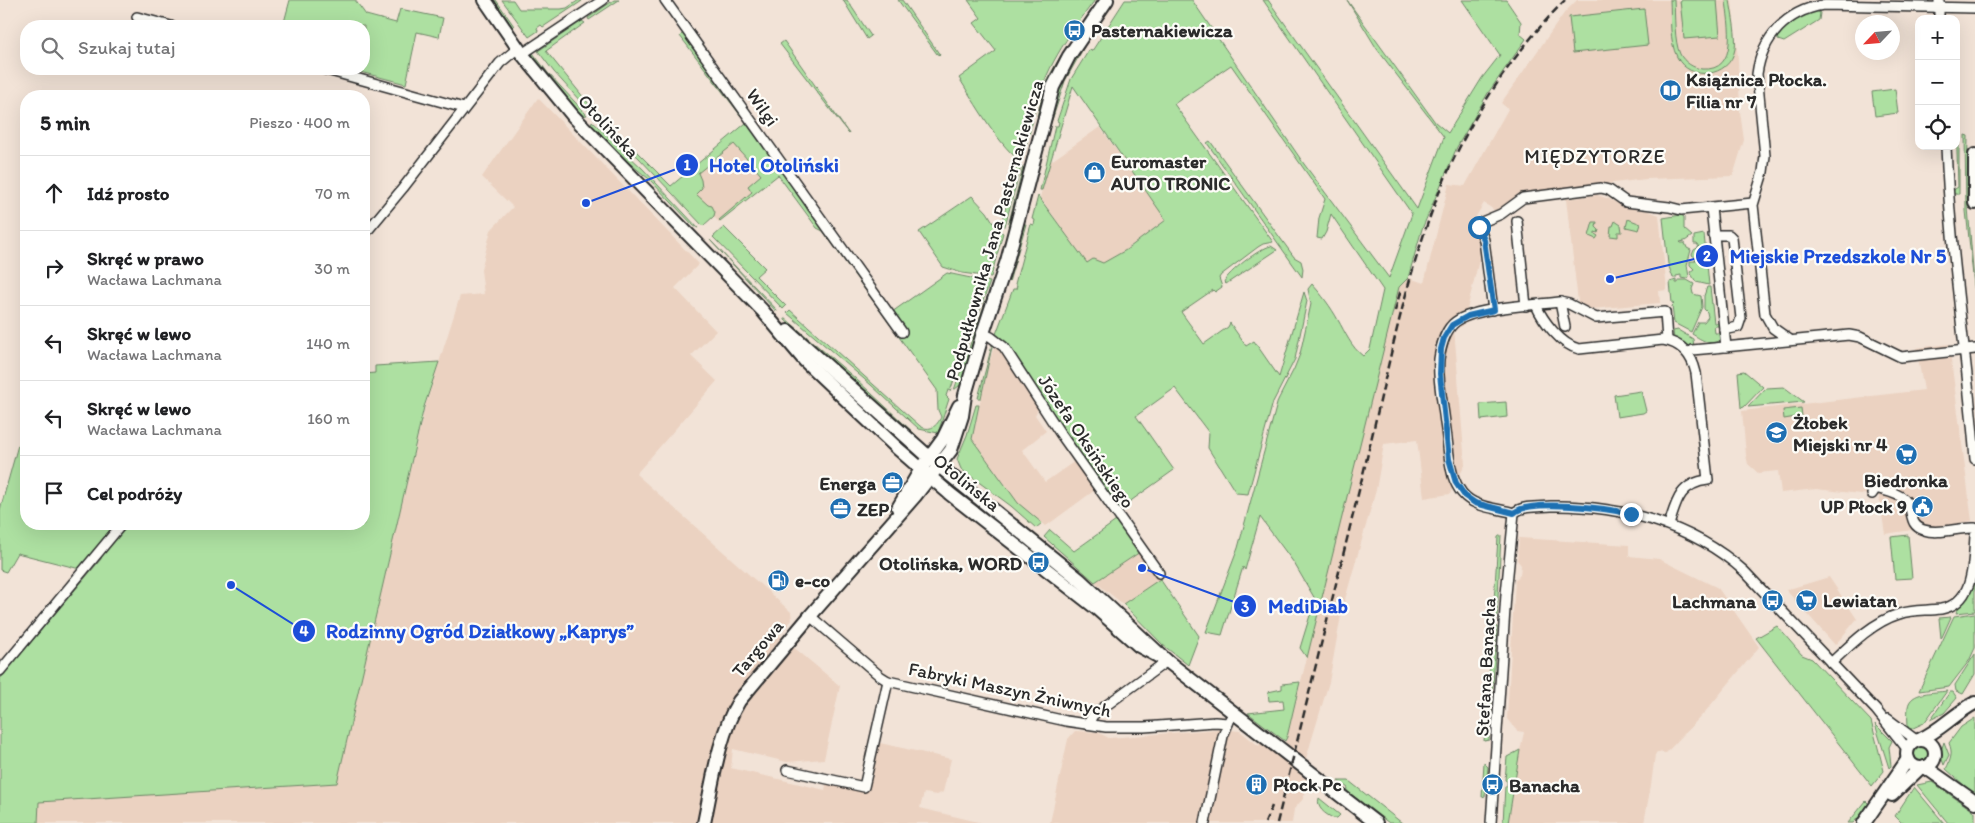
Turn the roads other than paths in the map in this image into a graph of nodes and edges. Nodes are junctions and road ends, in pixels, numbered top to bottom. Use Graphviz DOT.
graph roads {
  1 [pos="485,0"];
  2 [pos="603,0"];
  3 [pos="665,0"];
  4 [pos="1107,0"];
  5 [pos="1939,4"];
  6 [pos="1975,8"];
  7 [pos="137,17"];
  8 [pos="148,20"];
  9 [pos="520,51"];
  10 [pos="344,75"];
  11 [pos="464,108"];
  12 [pos="1946,150"];
  13 [pos="1975,155"];
  14 [pos="1975,164"];
  15 [pos="1975,203"];
  16 [pos="1753,207"];
  17 [pos="1711,208"];
  18 [pos="1517,221"];
  19 [pos="370,228"];
  20 [pos="1713,235"];
  21 [pos="1560,302"];
  22 [pos="1531,305"];
  23 [pos="762,310"];
  24 [pos="1494,310"];
  25 [pos="1564,327"];
  26 [pos="1724,330"];
  27 [pos="902,332"];
  28 [pos="983,333"];
  29 [pos="1668,340"];
  30 [pos="1790,340"];
  31 [pos="1726,347"];
  32 [pos="1975,348"];
  33 [pos="1965,350"];
  34 [pos="1688,353"];
  35 [pos="1975,459"];
  36 [pos="934,462"];
  37 [pos="926,473"];
  38 [pos="1872,494"];
  39 [pos="1514,513"];
  40 [pos="1669,525"];
  41 [pos="1975,528"];
  42 [pos="117,530"];
  43 [pos="1975,536"];
  44 [pos="1158,574"];
  45 [pos="810,616"];
  46 [pos="1167,661"];
  47 [pos="1831,664"];
  48 [pos="0,671"];
  49 [pos="888,681"];
  50 [pos="1975,703"];
  51 [pos="1975,711"];
  52 [pos="1231,718"];
  53 [pos="1088,724"];
  54 [pos="1913,747"];
  55 [pos="1935,752"];
  56 [pos="1922,767"];
  57 [pos="788,770"];
  58 [pos="1956,788"];
  59 [pos="1975,802"];
  60 [pos="1865,821"];
  61 [pos="704,823"];
  62 [pos="1205,823"];
  63 [pos="1376,823"];
  64 [pos="1491,823"];
  1 -- 9 [label="main road, Otolińska"];
  2 -- 9 [label="street"];
  3 -- 27 [label="street, Wilgi"];
  4 -- 28 [label="main road, Podpułkownika Jana Pasternakiewicza"];
  5 -- 6 [label="street"];
  5 -- 16 [label="street"];
  7 -- 8 [label="street"];
  9 -- 11 [label="street"];
  9 -- 23 [label="main road, Otolińska"];
  10 -- 11 [label="street"];
  11 -- 19 [label="street"];
  12 -- 33 [label="street"];
  13 -- 14 [label="main road"];
  14 -- 15 [label="main road"];
  16 -- 17 [label="street"];
  16 -- 30 [label="street"];
  17 -- 20 [label="street"];
  17 -- 24 [label="street"];
  18 -- 22 [label="street"];
  20 -- 26 [label="street"];
  20 -- 26 [label="street"];
  21 -- 22 [label="street"];
  21 -- 25 [label="street"];
  21 -- 29 [label="street"];
  22 -- 24 [label="street"];
  22 -- 29 [label="street"];
  23 -- 36 [label="main road, Otolińska"];
  23 -- 37 [label="main road, Otolińska"];
  24 -- 39 [label="street"];
  26 -- 31 [label="street"];
  28 -- 36 [label="main road, Podpułkownika Jana Pasternakiewicza"];
  28 -- 44 [label="street, Józefa Oksińskiego"];
  29 -- 34 [label="street"];
  30 -- 31 [label="street"];
  30 -- 33 [label="street"];
  31 -- 34 [label="street"];
  32 -- 33 [label="street"];
  33 -- 35 [label="street"];
  34 -- 40 [label="street"];
  36 -- 37 [label="main road, Targowa"];
  36 -- 46 [label="main road, Otolińska"];
  37 -- 45 [label="main road, Targowa"];
  37 -- 46 [label="main road, Otolińska"];
  38 -- 41 [label="street"];
  39 -- 40 [label="street"];
  39 -- 64 [label="street, Stefana Banacha"];
  40 -- 47 [label="street"];
  42 -- 48 [label="street"];
  43 -- 47 [label="street"];
  45 -- 49 [label="street, Fabryki Maszyn Żniwnych"];
  45 -- 61 [label="main road, Targowa"];
  46 -- 52 [label="main road, Otolińska"];
  46 -- 53 [label="street"];
  47 -- 54 [label="street"];
  49 -- 53 [label="street, Fabryki Maszyn Żniwnych"];
  49 -- 57 [label="street"];
  50 -- 54 [label="main road"];
  51 -- 55 [label="main road"];
  52 -- 53 [label="street, Fabryki Maszyn Żniwnych"];
  52 -- 62 [label="street"];
  52 -- 63 [label="main road, Otolińska"];
  54 -- 55 [label="main road"];
  54 -- 56 [label="main road"];
  54 -- 60 [label="main road"];
  55 -- 56 [label="main road"];
  55 -- 58 [label="main road"];
  56 -- 58 [label="main road"];
  56 -- 60 [label="main road"];
  58 -- 59 [label="main road"];
}
